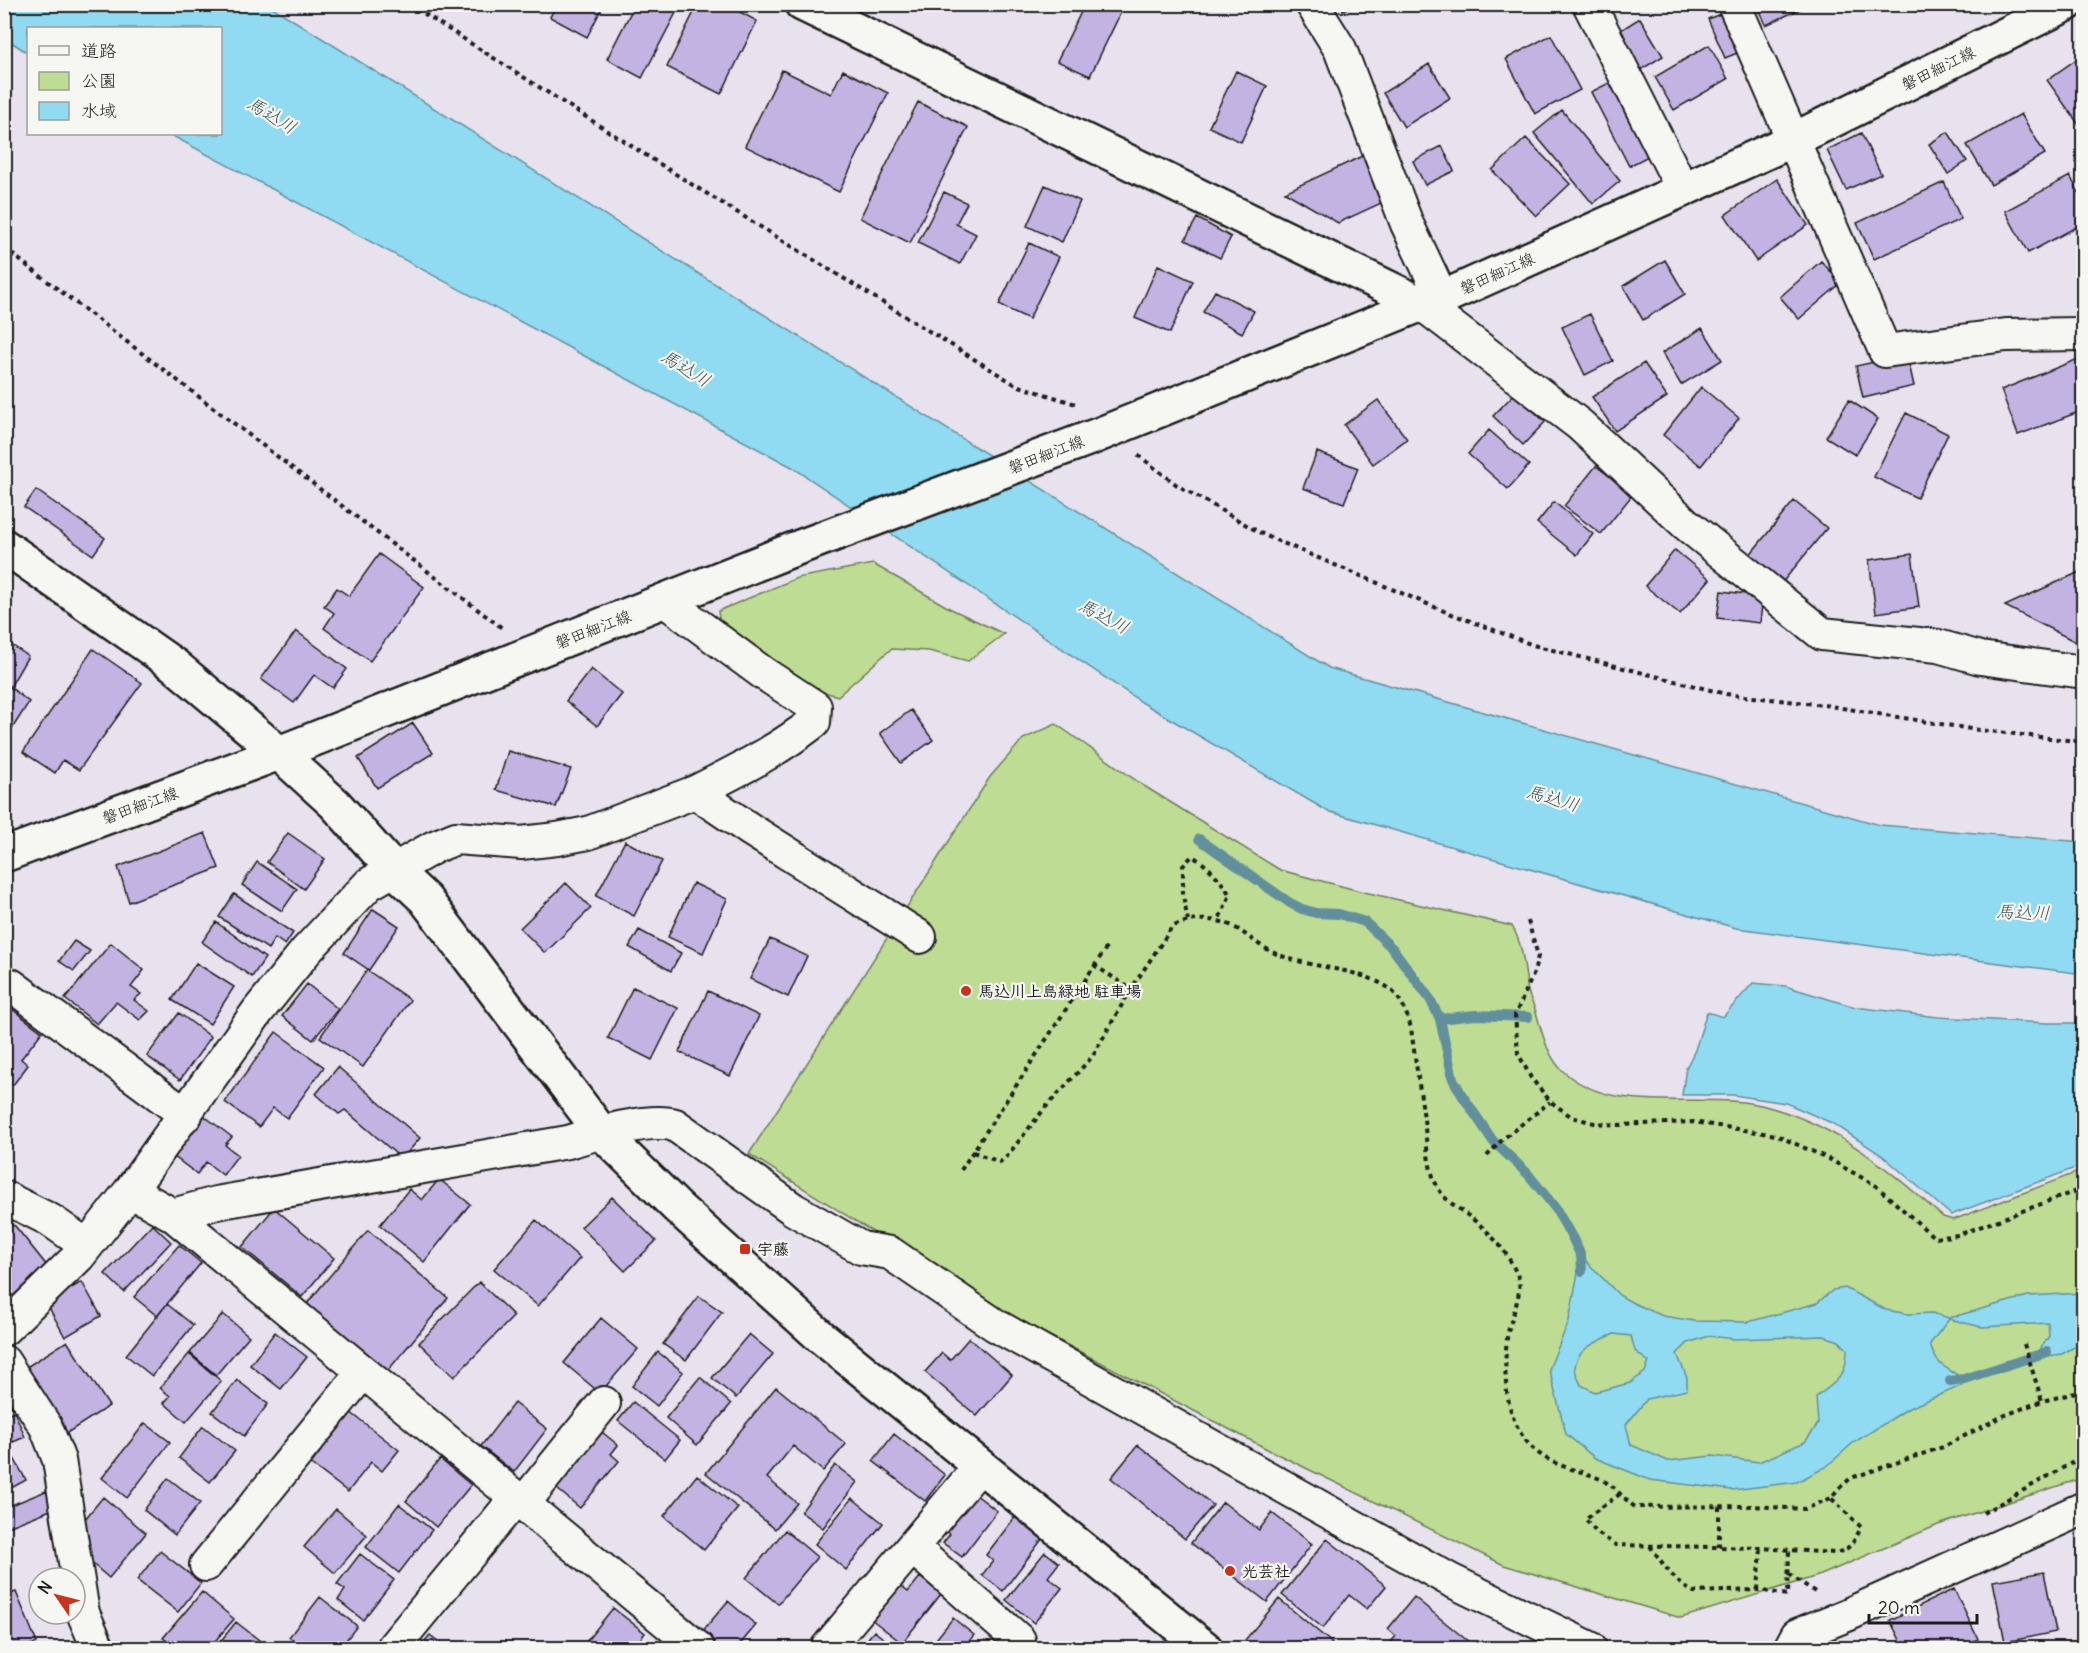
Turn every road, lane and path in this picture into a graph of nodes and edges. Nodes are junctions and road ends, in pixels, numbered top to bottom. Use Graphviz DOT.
graph roads {
  1 [pos="409,4"];
  2 [pos="802,4"];
  3 [pos="1312,4"];
  4 [pos="1589,4"];
  5 [pos="1734,4"];
  6 [pos="2067,4"];
  7 [pos="1793,140"];
  8 [pos="1683,190"];
  9 [pos="4,248"];
  10 [pos="1432,301"];
  11 [pos="2084,334"];
  12 [pos="1130,422"];
  13 [pos="4,546"];
  14 [pos="664,600"];
  15 [pos="533,652"];
  16 [pos="2084,672"];
  17 [pos="2084,742"];
  18 [pos="279,753"];
  19 [pos="695,792"];
  20 [pos="4,855"];
  21 [pos="393,869"];
  22 [pos="1188,921"];
  23 [pos="1218,921"];
  24 [pos="1528,921"];
  25 [pos="920,937"];
  26 [pos="1108,945"];
  27 [pos="1094,965"];
  28 [pos="1131,990"];
  29 [pos="4,992"];
  30 [pos="1551,1102"];
  31 [pos="186,1114"];
  32 [pos="601,1132"];
  33 [pos="973,1152"];
  34 [pos="1487,1156"];
  35 [pos="961,1170"];
  36 [pos="2084,1188"];
  37 [pos="130,1191"];
  38 [pos="4,1197"];
  39 [pos="173,1215"];
  40 [pos="86,1245"];
  41 [pos="4,1329"];
  42 [pos="2024,1344"];
  43 [pos="4,1362"];
  44 [pos="363,1372"];
  45 [pos="2084,1391"];
  46 [pos="2042,1401"];
  47 [pos="604,1403"];
  48 [pos="2084,1456"];
  49 [pos="980,1466"];
  50 [pos="1620,1494"];
  51 [pos="1831,1498"];
  52 [pos="519,1501"];
  53 [pos="1719,1506"];
  54 [pos="2084,1508"];
  55 [pos="1982,1513"];
  56 [pos="1650,1545"];
  57 [pos="912,1547"];
  58 [pos="1719,1547"];
  59 [pos="1761,1548"];
  60 [pos="1789,1550"];
  61 [pos="206,1564"];
  62 [pos="1758,1590"];
  63 [pos="1019,1640"];
  64 [pos="394,1646"];
  65 [pos="98,1648"];
  66 [pos="698,1648"];
  67 [pos="827,1648"];
  68 [pos="1205,1648"];
  69 [pos="1590,1648"];
  70 [pos="1790,1648"];
  1 -- 12 [label="path"];
  2 -- 10 [label="street"];
  3 -- 10 [label="street"];
  4 -- 8 [label="street"];
  5 -- 7 [label="street"];
  6 -- 7 [label="street, 磐田細江線"];
  7 -- 8 [label="street, 磐田細江線"];
  7 -- 11 [label="street"];
  8 -- 10 [label="street, 磐田細江線"];
  9 -- 15 [label="path"];
  10 -- 12 [label="street, 磐田細江線"];
  10 -- 16 [label="street"];
  12 -- 14 [label="street, 磐田細江線"];
  12 -- 17 [label="path"];
  13 -- 18 [label="street"];
  14 -- 15 [label="street, 磐田細江線"];
  14 -- 19 [label="street"];
  15 -- 18 [label="street, 磐田細江線"];
  18 -- 20 [label="street, 磐田細江線"];
  18 -- 21 [label="street"];
  19 -- 21 [label="street"];
  19 -- 25 [label="street"];
  21 -- 31 [label="street"];
  21 -- 32 [label="street"];
  22 -- 23 [label="path"];
  22 -- 23 [label="path"];
  22 -- 28 [label="path"];
  23 -- 50 [label="path"];
  24 -- 30 [label="path"];
  26 -- 27 [label="path"];
  27 -- 28 [label="path"];
  27 -- 33 [label="path"];
  28 -- 33 [label="path"];
  29 -- 31 [label="street"];
  30 -- 34 [label="path"];
  30 -- 36 [label="path"];
  31 -- 37 [label="street"];
  32 -- 39 [label="street"];
  32 -- 49 [label="street"];
  32 -- 69 [label="street"];
  33 -- 35 [label="path"];
  37 -- 39 [label="street"];
  37 -- 40 [label="street"];
  38 -- 40 [label="street"];
  39 -- 44 [label="street"];
  40 -- 41 [label="street"];
  42 -- 46 [label="path"];
  43 -- 65 [label="street"];
  44 -- 52 [label="street"];
  44 -- 61 [label="street"];
  45 -- 46 [label="path"];
  46 -- 51 [label="path"];
  47 -- 52 [label="street"];
  48 -- 55 [label="path"];
  49 -- 57 [label="street"];
  49 -- 68 [label="street"];
  50 -- 53 [label="path"];
  50 -- 56 [label="path"];
  51 -- 53 [label="path"];
  51 -- 60 [label="path"];
  52 -- 64 [label="street"];
  52 -- 66 [label="street"];
  53 -- 58 [label="path"];
  54 -- 70 [label="street"];
  56 -- 58 [label="path"];
  56 -- 62 [label="path"];
  57 -- 63 [label="street"];
  57 -- 67 [label="street"];
  58 -- 59 [label="path"];
  59 -- 60 [label="path"];
  59 -- 62 [label="path"];
  60 -- 62 [label="path"];
}
